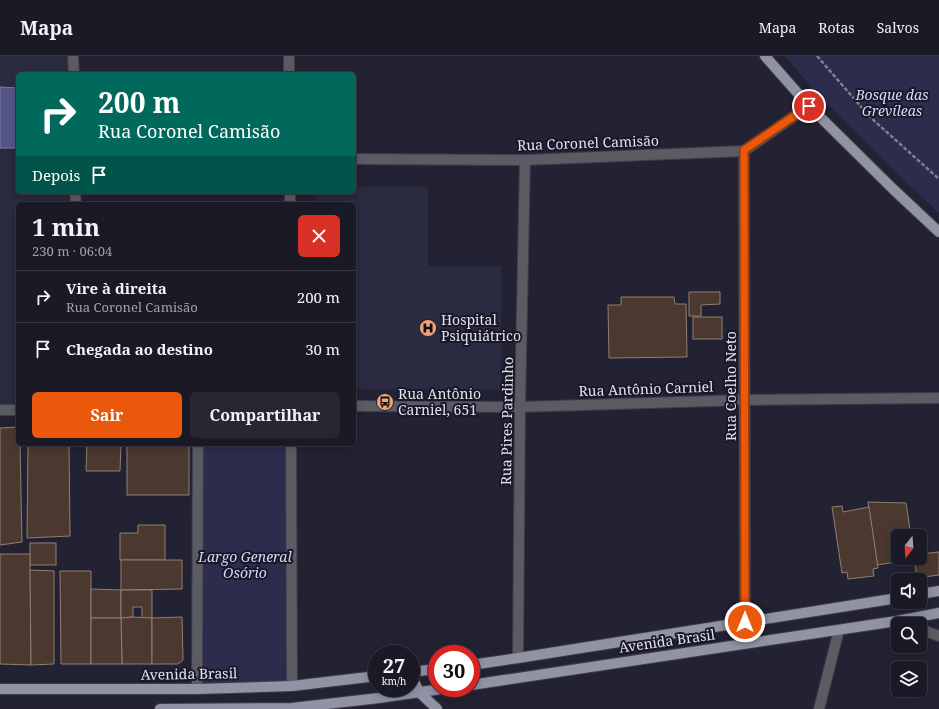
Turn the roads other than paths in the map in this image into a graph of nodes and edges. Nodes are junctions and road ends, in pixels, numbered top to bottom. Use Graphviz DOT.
graph roads {
  1 [pos="74,56"];
  2 [pos="289,56"];
  3 [pos="765,56"];
  4 [pos="74,72"];
  5 [pos="289,72"];
  6 [pos="809,106"];
  7 [pos="744,150"];
  8 [pos="356,159"];
  9 [pos="525,160"];
  10 [pos="939,232"];
  11 [pos="939,398"];
  12 [pos="745,400"];
  13 [pos="356,406"];
  14 [pos="520,407"];
  15 [pos="0,410"];
  16 [pos="16,410"];
  17 [pos="198,446"];
  18 [pos="291,446"];
  19 [pos="939,591"];
  20 [pos="927,593"];
  21 [pos="891,599"];
  22 [pos="939,614"];
  23 [pos="926,617"];
  24 [pos="745,622"];
  25 [pos="891,624"];
  26 [pos="840,630"];
  27 [pos="927,632"];
  28 [pos="939,636"];
  29 [pos="518,658"];
  30 [pos="480,664"];
  31 [pos="368,677"];
  32 [pos="480,684"];
  33 [pos="292,686"];
  34 [pos="0,689"];
  35 [pos="197,689"];
  36 [pos="420,693"];
  37 [pos="382,697"];
  38 [pos="345,702"];
  39 [pos="292,708"];
  40 [pos="160,709"];
  41 [pos="192,709"];
  42 [pos="357,709"];
  43 [pos="436,709"];
  44 [pos="819,709"];
  1 -- 4 [label="street"];
  2 -- 5 [label="street"];
  3 -- 6 [label="main road"];
  6 -- 7 [label="street"];
  6 -- 10 [label="main road"];
  7 -- 9 [label="street, Rua Coronel Camisão"];
  7 -- 12 [label="street, Rua Coelho Neto"];
  8 -- 9 [label="street, Rua Coronel Camisão"];
  9 -- 14 [label="street, Rua Pires Pardinho"];
  11 -- 12 [label="street, Rua Antônio Carniel"];
  12 -- 14 [label="street, Rua Antônio Carniel"];
  12 -- 24 [label="street, Rua Coelho Neto"];
  13 -- 14 [label="street, Rua Antônio Carniel"];
  14 -- 29 [label="street, Rua Pires Pardinho"];
  15 -- 16 [label="street"];
  17 -- 35 [label="street"];
  18 -- 33 [label="street"];
  19 -- 20 [label="main road"];
  21 -- 24 [label="main road, Avenida Brasil"];
  22 -- 23 [label="main road, Avenida Brasil"];
  24 -- 29 [label="main road, Avenida Brasil"];
  25 -- 26 [label="main road, Avenida Brasil"];
  26 -- 32 [label="main road, Avenida Brasil"];
  26 -- 44 [label="street"];
  27 -- 28 [label="street"];
  29 -- 30 [label="main road, Avenida Brasil"];
  31 -- 33 [label="main road, Avenida Brasil"];
  33 -- 35 [label="main road, Avenida Brasil"];
  34 -- 35 [label="main road, Avenida Brasil"];
  36 -- 43 [label="main road"];
  37 -- 38 [label="main road"];
  38 -- 39 [label="main road"];
  38 -- 42 [label="main road"];
  39 -- 41 [label="main road"];
  40 -- 41 [label="main road"];
}
